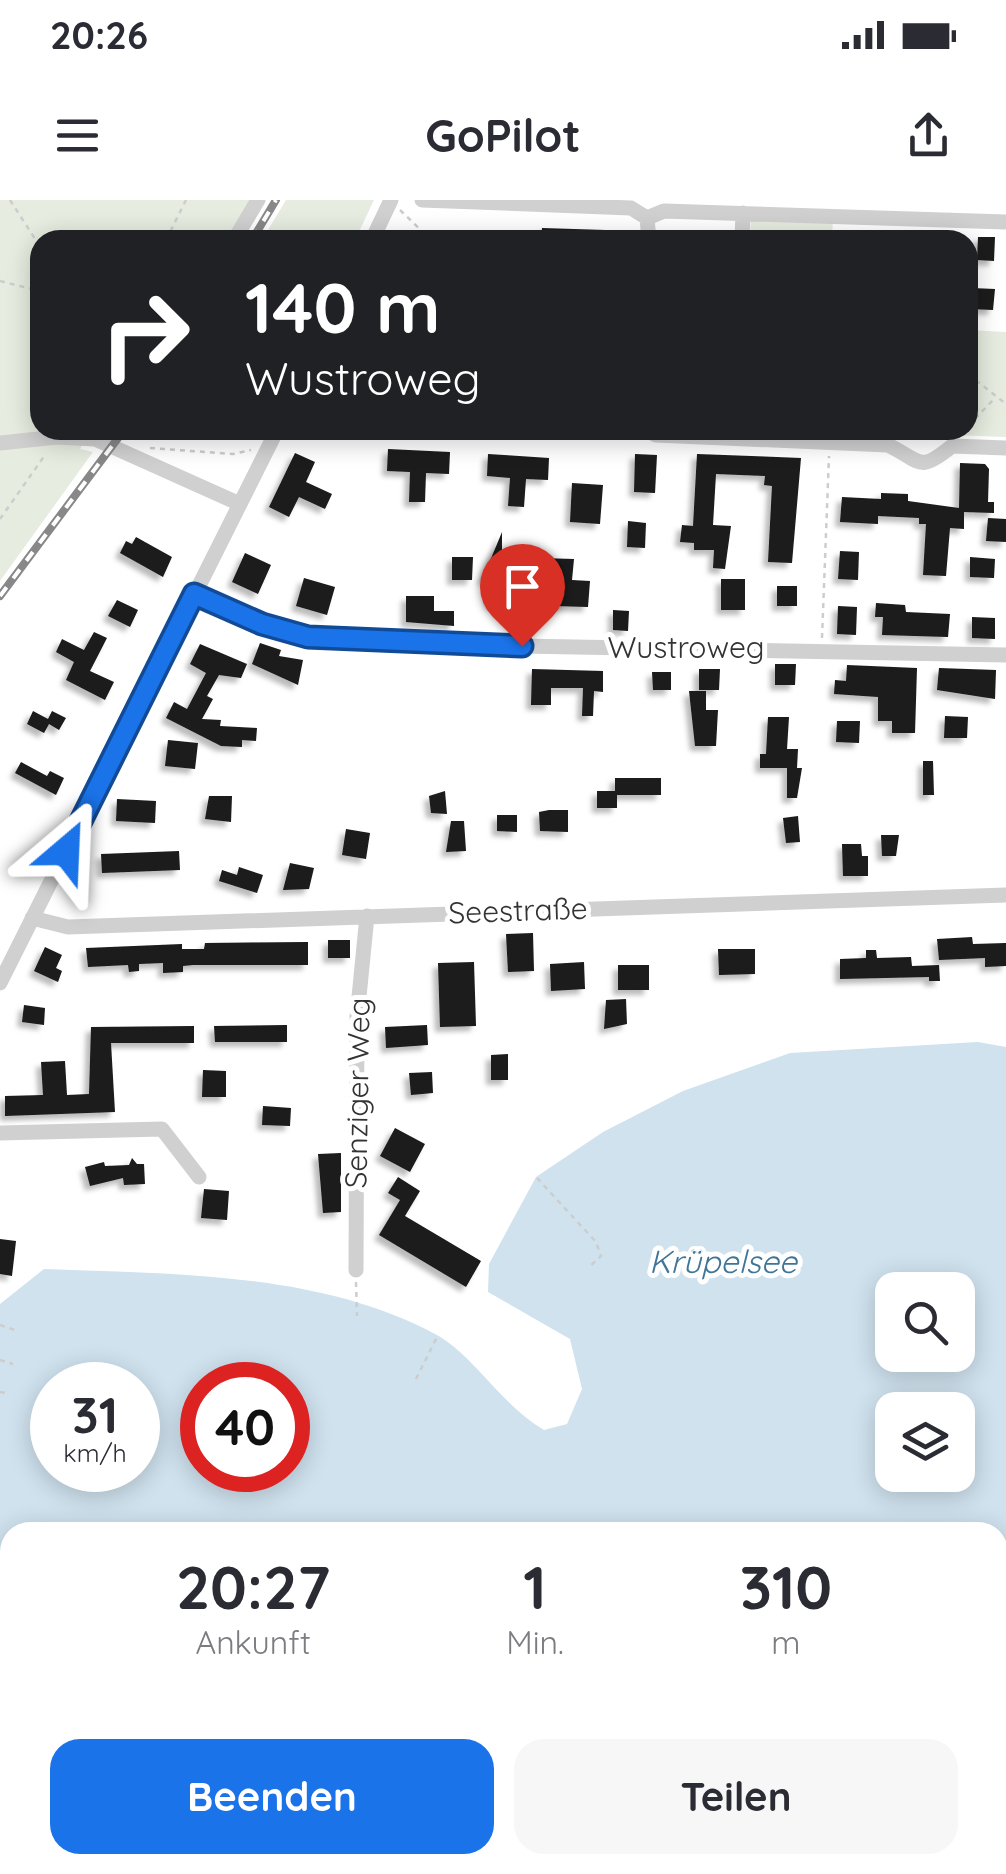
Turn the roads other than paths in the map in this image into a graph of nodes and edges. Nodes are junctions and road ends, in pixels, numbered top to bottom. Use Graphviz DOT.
graph roads {
  1 [pos="258,200"];
  2 [pos="422,200"];
  3 [pos="396,205"];
  4 [pos="845,208"];
  5 [pos="743,213"];
  6 [pos="647,218"];
  7 [pos="1006,222"];
  8 [pos="240,230"];
  9 [pos="379,230"];
  10 [pos="648,230"];
  11 [pos="742,230"];
  12 [pos="30,440"];
  13 [pos="108,440"];
  14 [pos="272,440"];
  15 [pos="806,440"];
  16 [pos="0,443"];
  17 [pos="1006,448"];
  18 [pos="240,504"];
  19 [pos="194,594"];
  20 [pos="1006,655"];
  21 [pos="1006,896"];
  22 [pos="367,916"];
  23 [pos="32,918"];
  24 [pos="0,983"];
  25 [pos="0,1133"];
  26 [pos="199,1177"];
  27 [pos="356,1270"];
  1 -- 8 [label="street"];
  2 -- 6 [label="street"];
  3 -- 9 [label="street"];
  4 -- 5 [label="street"];
  4 -- 7 [label="street"];
  5 -- 6 [label="street"];
  5 -- 11 [label="street"];
  6 -- 10 [label="street"];
  12 -- 16 [label="street"];
  13 -- 18 [label="street"];
  14 -- 18 [label="street"];
  15 -- 17 [label="street"];
  18 -- 19 [label="street"];
  19 -- 20 [label="street, Wustroweg"];
  19 -- 23 [label="street"];
  21 -- 22 [label="street, Seestraße"];
  22 -- 23 [label="street, Seestraße"];
  22 -- 27 [label="street, Senziger Weg"];
  23 -- 24 [label="street"];
  25 -- 26 [label="street"];
}
